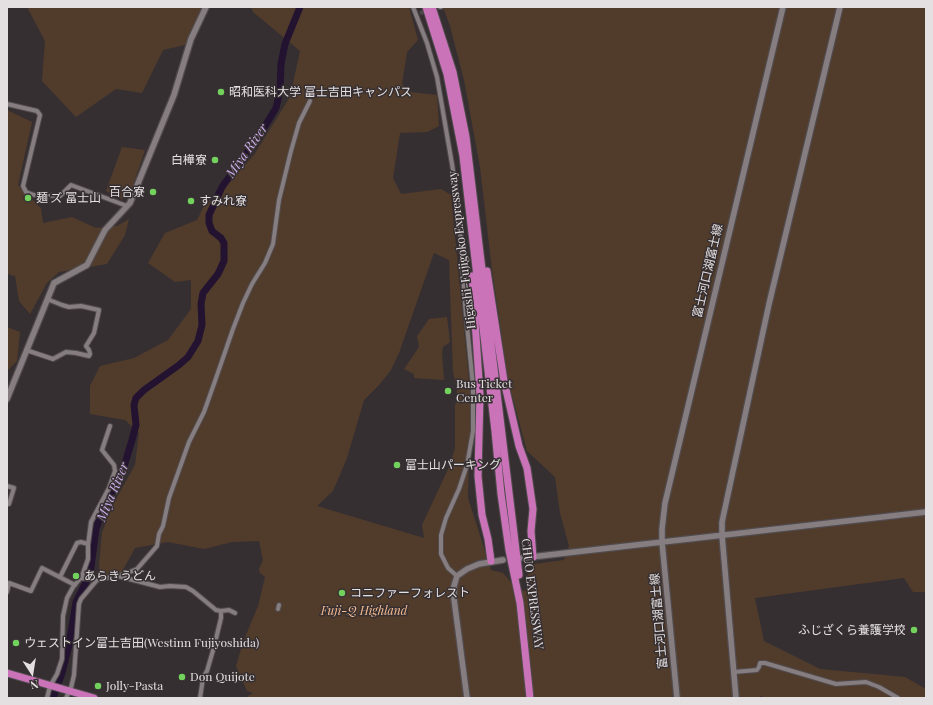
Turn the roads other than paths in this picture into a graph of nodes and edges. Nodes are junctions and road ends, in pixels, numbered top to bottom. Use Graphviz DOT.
graph roads {
  1 [pos="206,7"];
  2 [pos="413,7"];
  3 [pos="426,7"];
  4 [pos="432,7"];
  5 [pos="783,7"];
  6 [pos="840,7"];
  7 [pos="310,101"];
  8 [pos="7,104"];
  9 [pos="127,206"];
  10 [pos="476,214"];
  11 [pos="475,258"];
  12 [pos="470,298"];
  13 [pos="465,299"];
  14 [pos="47,300"];
  15 [pos="26,350"];
  16 [pos="7,398"];
  17 [pos="110,426"];
  18 [pos="7,486"];
  19 [pos="509,493"];
  20 [pos="501,494"];
  21 [pos="7,504"];
  22 [pos="926,512"];
  23 [pos="722,535"];
  24 [pos="662,542"];
  25 [pos="88,544"];
  26 [pos="533,557"];
  27 [pos="522,558"];
  28 [pos="503,560"];
  29 [pos="491,561"];
  30 [pos="117,576"];
  31 [pos="457,576"];
  32 [pos="60,577"];
  33 [pos="82,578"];
  34 [pos="96,579"];
  35 [pos="75,585"];
  36 [pos="7,592"];
  37 [pos="221,612"];
  38 [pos="235,613"];
  39 [pos="734,672"];
  40 [pos="7,673"];
  41 [pos="7,677"];
  42 [pos="51,688"];
  43 [pos="67,694"];
  44 [pos="47,698"];
  45 [pos="80,698"];
  46 [pos="94,698"];
  47 [pos="200,698"];
  48 [pos="467,698"];
  49 [pos="531,698"];
  50 [pos="677,698"];
  51 [pos="736,698"];
  52 [pos="898,698"];
  1 -- 9 [label="main road"];
  2 -- 13 [label="street"];
  3 -- 11 [label="highway, Higashi-Fujigoko Expressway"];
  4 -- 10 [label="highway, Higashi-Fujigoko Expressway"];
  5 -- 24 [label="main road, 富士河口湖富士線"];
  6 -- 23 [label="main road"];
  7 -- 30 [label="street"];
  8 -- 9 [label="street"];
  9 -- 14 [label="main road"];
  10 -- 19 [label="highway, Higashi-Fujigoko Expressway"];
  10 -- 26 [label="highway"];
  11 -- 20 [label="highway, Higashi-Fujigoko Expressway"];
  11 -- 29 [label="highway"];
  12 -- 13 [label="street"];
  13 -- 31 [label="street"];
  14 -- 15 [label="main road"];
  14 -- 15 [label="street"];
  15 -- 16 [label="main road"];
  17 -- 25 [label="street"];
  18 -- 21 [label="street"];
  19 -- 49 [label="highway, CHUO EXPRESSWAY"];
  20 -- 49 [label="highway, CHUO EXPRESSWAY"];
  22 -- 23 [label="main road"];
  23 -- 24 [label="main road"];
  23 -- 39 [label="main road"];
  24 -- 26 [label="main road"];
  24 -- 50 [label="main road, 富士河口湖富士線"];
  25 -- 32 [label="street"];
  25 -- 33 [label="street"];
  26 -- 27 [label="main road"];
  28 -- 29 [label="main road"];
  29 -- 31 [label="main road"];
  30 -- 34 [label="street"];
  30 -- 37 [label="street"];
  31 -- 48 [label="main road"];
  32 -- 35 [label="street"];
  32 -- 36 [label="street"];
  33 -- 34 [label="street"];
  33 -- 35 [label="street"];
  34 -- 43 [label="street"];
  35 -- 42 [label="street"];
  37 -- 38 [label="street"];
  37 -- 47 [label="street"];
  39 -- 51 [label="main road"];
  39 -- 52 [label="street"];
  40 -- 42 [label="highway"];
  41 -- 42 [label="highway"];
  42 -- 43 [label="highway"];
  42 -- 44 [label="street"];
  43 -- 45 [label="highway"];
  43 -- 46 [label="highway"];
}
